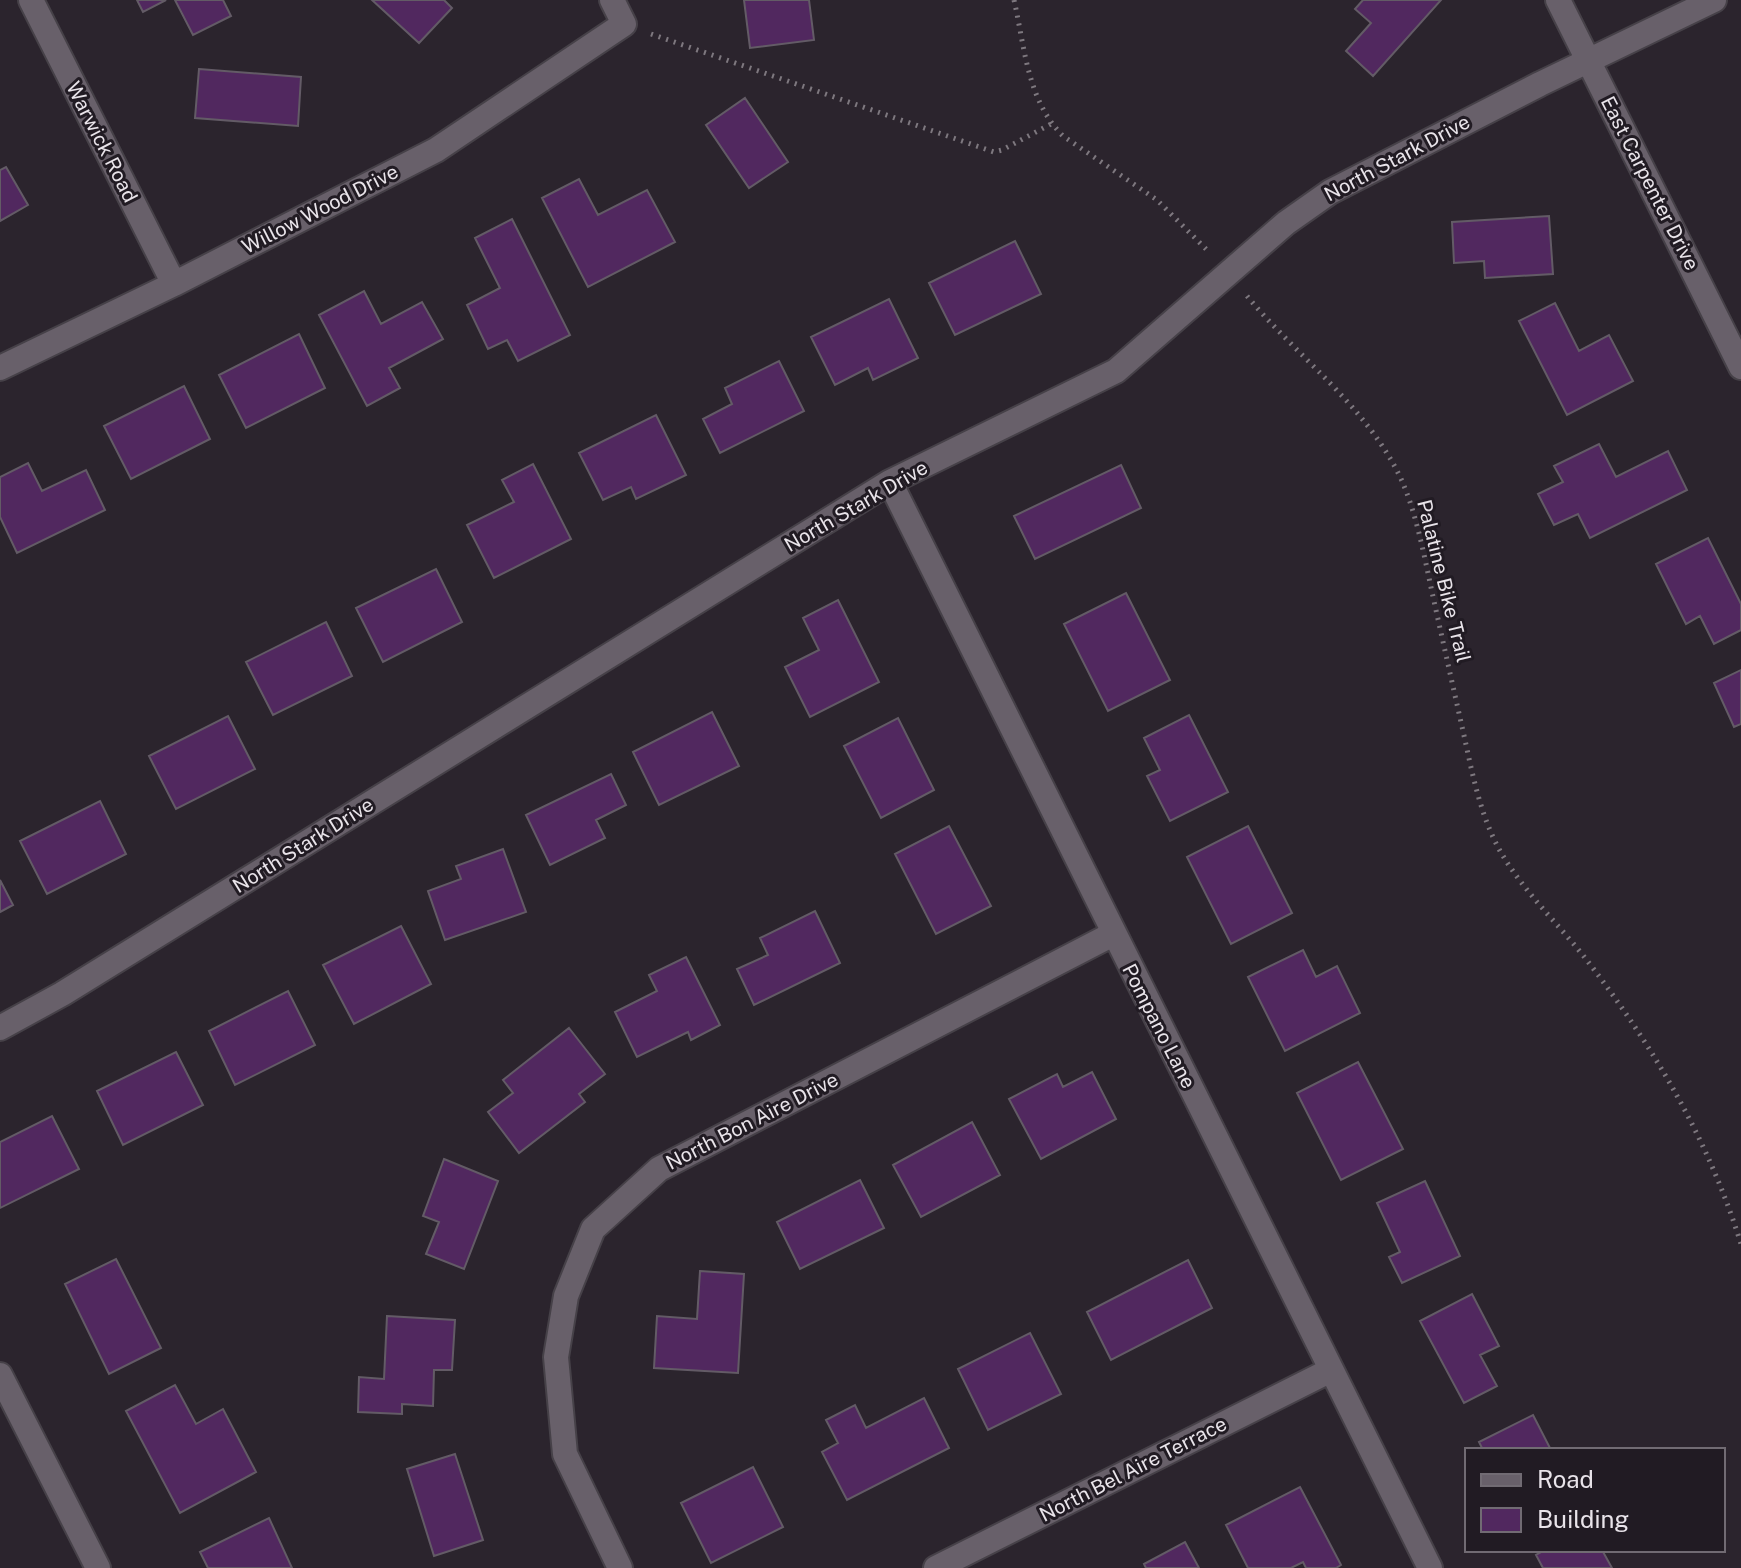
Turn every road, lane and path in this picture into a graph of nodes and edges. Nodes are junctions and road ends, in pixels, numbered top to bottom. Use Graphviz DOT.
graph roads {
  1 [pos="31,0"];
  2 [pos="612,0"];
  3 [pos="1014,0"];
  4 [pos="1558,0"];
  5 [pos="1714,0"];
  6 [pos="624,24"];
  7 [pos="1588,61"];
  8 [pos="1051,124"];
  9 [pos="1228,273"];
  10 [pos="174,284"];
  11 [pos="1741,367"];
  12 [pos="0,368"];
  13 [pos="890,482"];
  14 [pos="1113,934"];
  15 [pos="0,1028"];
  16 [pos="1741,1244"];
  17 [pos="1331,1370"];
  18 [pos="0,1375"];
  19 [pos="98,1568"];
  20 [pos="620,1568"];
  21 [pos="936,1568"];
  22 [pos="1430,1568"];
  1 -- 10 [label="street, Warwick Road"];
  2 -- 6 [label="street"];
  3 -- 8 [label="path, Palatine Bike Trail"];
  4 -- 7 [label="street, East Carpenter Drive"];
  5 -- 7 [label="street, North Stark Drive"];
  6 -- 8 [label="path"];
  6 -- 10 [label="street, Willow Wood Drive"];
  7 -- 9 [label="street, North Stark Drive"];
  7 -- 11 [label="street, East Carpenter Drive"];
  8 -- 9 [label="path, Palatine Bike Trail"];
  9 -- 13 [label="street, North Stark Drive"];
  9 -- 16 [label="path, Palatine Bike Trail"];
  10 -- 12 [label="street, Willow Wood Drive"];
  13 -- 14 [label="street, Pompano Lane"];
  13 -- 15 [label="street, North Stark Drive"];
  14 -- 17 [label="street, Pompano Lane"];
  14 -- 20 [label="street, North Bon Aire Drive"];
  17 -- 21 [label="street, North Bel Aire Terrace"];
  17 -- 22 [label="street, Pompano Lane"];
  18 -- 19 [label="street"];
}
